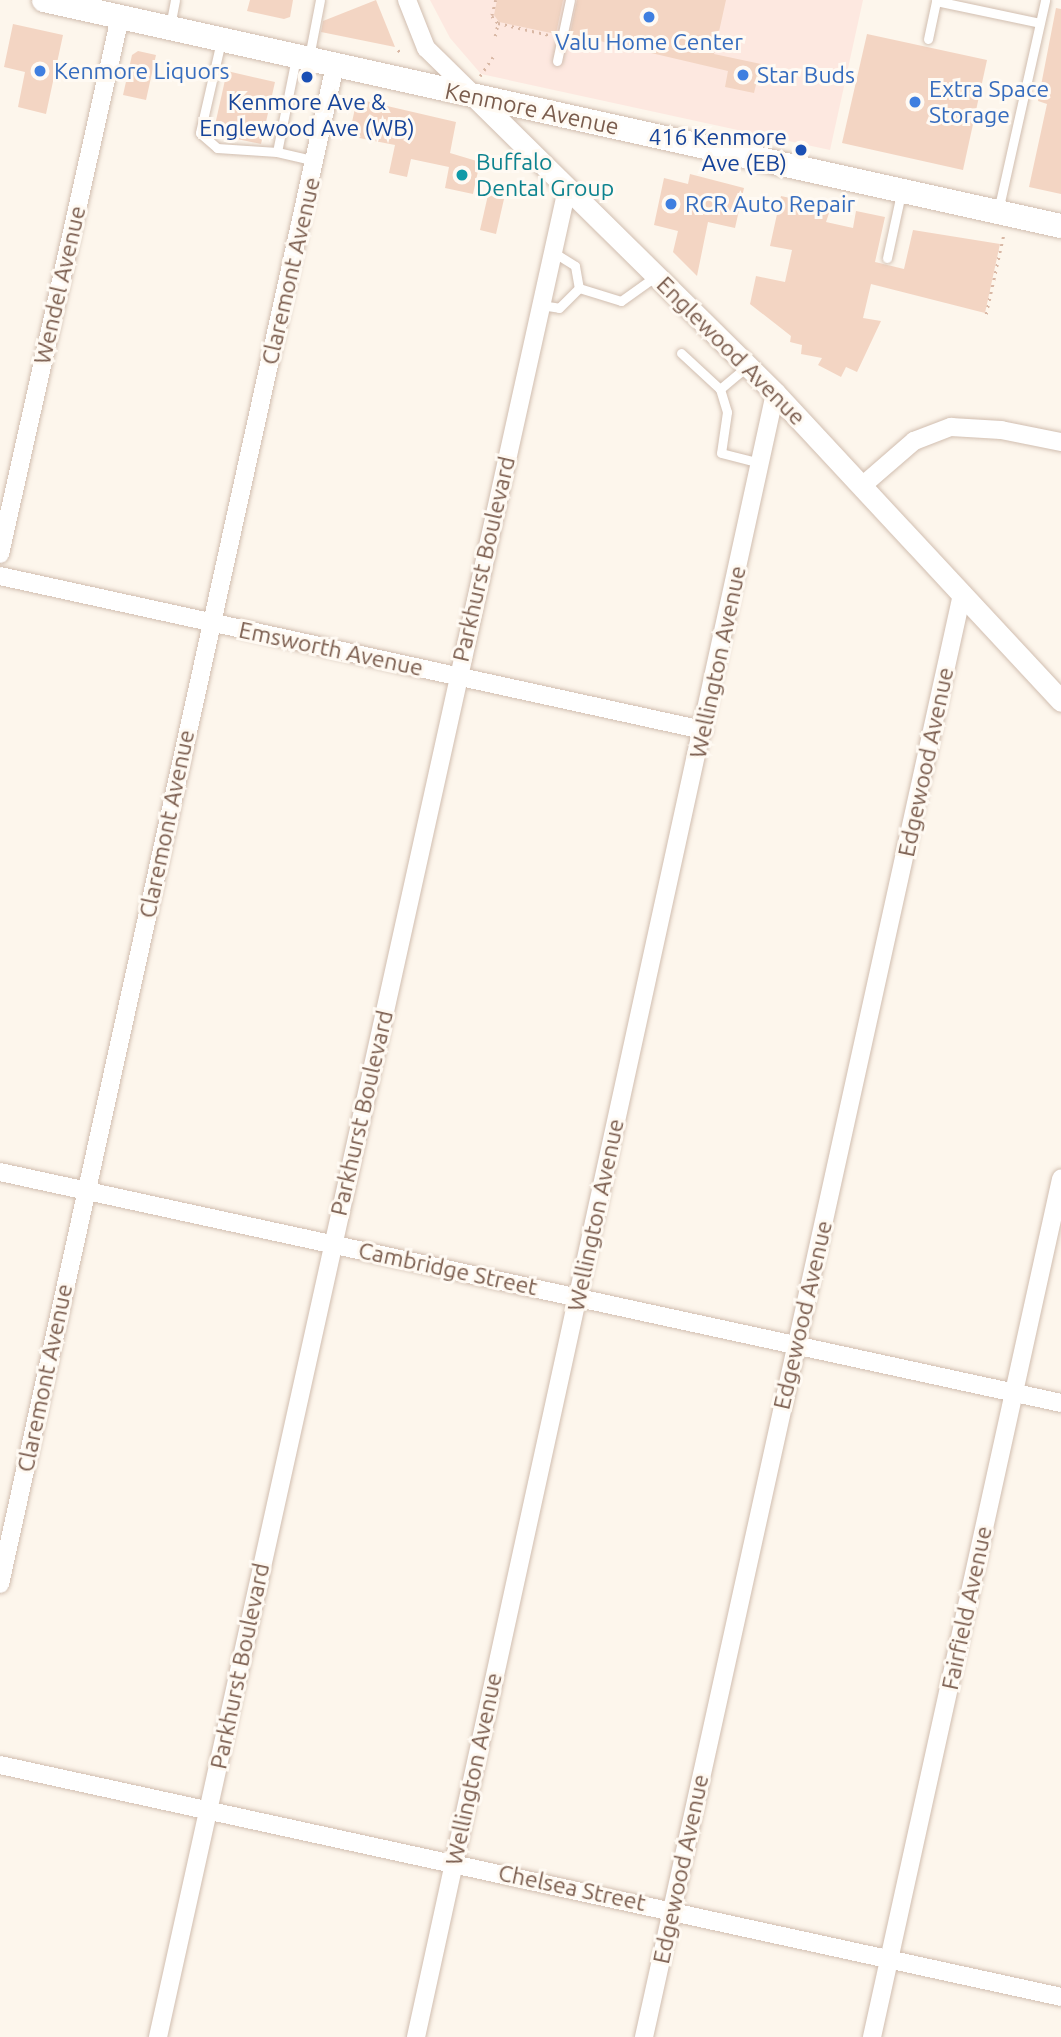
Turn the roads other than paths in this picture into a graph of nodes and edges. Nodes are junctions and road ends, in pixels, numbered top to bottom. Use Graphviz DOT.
graph roads {
  1 [pos="44,0"];
  2 [pos="175,0"];
  3 [pos="320,0"];
  4 [pos="407,0"];
  5 [pos="570,0"];
  6 [pos="1045,0"];
  7 [pos="120,17"];
  8 [pos="1040,23"];
  9 [pos="169,28"];
  10 [pos="928,38"];
  11 [pos="222,39"];
  12 [pos="303,57"];
  13 [pos="556,61"];
  14 [pos="335,65"];
  15 [pos="477,86"];
  16 [pos="276,152"];
  17 [pos="316,161"];
  18 [pos="567,188"];
  19 [pos="901,191"];
  20 [pos="1001,223"];
  21 [pos="1061,226"];
  22 [pos="553,252"];
  23 [pos="887,258"];
  24 [pos="656,276"];
  25 [pos="579,288"];
  26 [pos="541,305"];
  27 [pos="681,353"];
  28 [pos="747,366"];
  29 [pos="720,389"];
  30 [pos="775,393"];
  31 [pos="1061,442"];
  32 [pos="760,463"];
  33 [pos="862,486"];
  34 [pos="0,554"];
  35 [pos="0,576"];
  36 [pos="962,594"];
  37 [pos="211,623"];
  38 [pos="458,677"];
  39 [pos="1061,701"];
  40 [pos="704,730"];
  41 [pos="0,1172"];
  42 [pos="1061,1179"];
  43 [pos="86,1189"];
  44 [pos="333,1244"];
  45 [pos="578,1298"];
  46 [pos="796,1345"];
  47 [pos="1014,1393"];
  48 [pos="1061,1403"];
  49 [pos="0,1584"];
  50 [pos="0,1765"];
  51 [pos="209,1808"];
  52 [pos="454,1862"];
  53 [pos="672,1910"];
  54 [pos="890,1958"];
  55 [pos="1061,1997"];
  56 [pos="158,2037"];
  57 [pos="416,2037"];
  58 [pos="644,2037"];
  59 [pos="872,2037"];
  1 -- 7 [label="main road, Kenmore Avenue"];
  2 -- 9 [label="lane"];
  3 -- 12 [label="lane"];
  4 -- 15 [label="street, Englewood Avenue"];
  5 -- 13 [label="lane"];
  6 -- 8 [label="lane"];
  7 -- 9 [label="main road, Kenmore Avenue"];
  7 -- 34 [label="street, Wendel Avenue"];
  8 -- 10 [label="lane"];
  8 -- 20 [label="lane"];
  9 -- 11 [label="main road, Kenmore Avenue"];
  11 -- 12 [label="main road, Kenmore Avenue"];
  11 -- 16 [label="lane"];
  12 -- 14 [label="main road, Kenmore Avenue"];
  12 -- 16 [label="lane"];
  14 -- 15 [label="main road, Kenmore Avenue"];
  14 -- 17 [label="street, Claremont Avenue"];
  15 -- 18 [label="street, Englewood Avenue"];
  15 -- 19 [label="main road, Kenmore Avenue"];
  16 -- 17 [label="lane"];
  17 -- 37 [label="street, Claremont Avenue"];
  18 -- 22 [label="street, Parkhurst Boulevard"];
  18 -- 24 [label="street, Englewood Avenue"];
  19 -- 20 [label="main road, Kenmore Avenue"];
  19 -- 23 [label="lane"];
  20 -- 21 [label="main road, Kenmore Avenue"];
  22 -- 25 [label="lane"];
  22 -- 26 [label="street, Parkhurst Boulevard"];
  24 -- 25 [label="lane"];
  24 -- 28 [label="street, Englewood Avenue"];
  25 -- 26 [label="lane"];
  26 -- 38 [label="street, Parkhurst Boulevard"];
  27 -- 29 [label="lane"];
  28 -- 29 [label="lane"];
  28 -- 30 [label="street, Englewood Avenue"];
  29 -- 32 [label="lane"];
  30 -- 32 [label="street, Wellington Avenue"];
  30 -- 33 [label="street, Englewood Avenue"];
  31 -- 33 [label="street"];
  32 -- 40 [label="street, Wellington Avenue"];
  33 -- 36 [label="street, Englewood Avenue"];
  35 -- 37 [label="street, Emsworth Avenue"];
  36 -- 39 [label="street, Englewood Avenue"];
  36 -- 46 [label="street, Edgewood Avenue"];
  37 -- 38 [label="street, Emsworth Avenue"];
  37 -- 43 [label="street, Claremont Avenue"];
  38 -- 40 [label="street, Emsworth Avenue"];
  38 -- 44 [label="street, Parkhurst Boulevard"];
  40 -- 45 [label="street, Wellington Avenue"];
  41 -- 43 [label="street, Cambridge Street"];
  42 -- 47 [label="street, Fairfield Avenue"];
  43 -- 44 [label="street, Cambridge Street"];
  43 -- 49 [label="street, Claremont Avenue"];
  44 -- 45 [label="street, Cambridge Street"];
  44 -- 51 [label="street, Parkhurst Boulevard"];
  45 -- 46 [label="street, Cambridge Street"];
  45 -- 52 [label="street, Wellington Avenue"];
  46 -- 47 [label="street, Cambridge Street"];
  46 -- 53 [label="street, Edgewood Avenue"];
  47 -- 48 [label="street, Cambridge Street"];
  47 -- 54 [label="street, Fairfield Avenue"];
  50 -- 51 [label="street, Chelsea Street"];
  51 -- 52 [label="street, Chelsea Street"];
  51 -- 56 [label="street, Parkhurst Boulevard"];
  52 -- 53 [label="street, Chelsea Street"];
  52 -- 57 [label="street, Wellington Avenue"];
  53 -- 54 [label="street, Chelsea Street"];
  53 -- 58 [label="street, Edgewood Avenue"];
  54 -- 55 [label="street, Chelsea Street"];
  54 -- 59 [label="street, Fairfield Avenue"];
}
